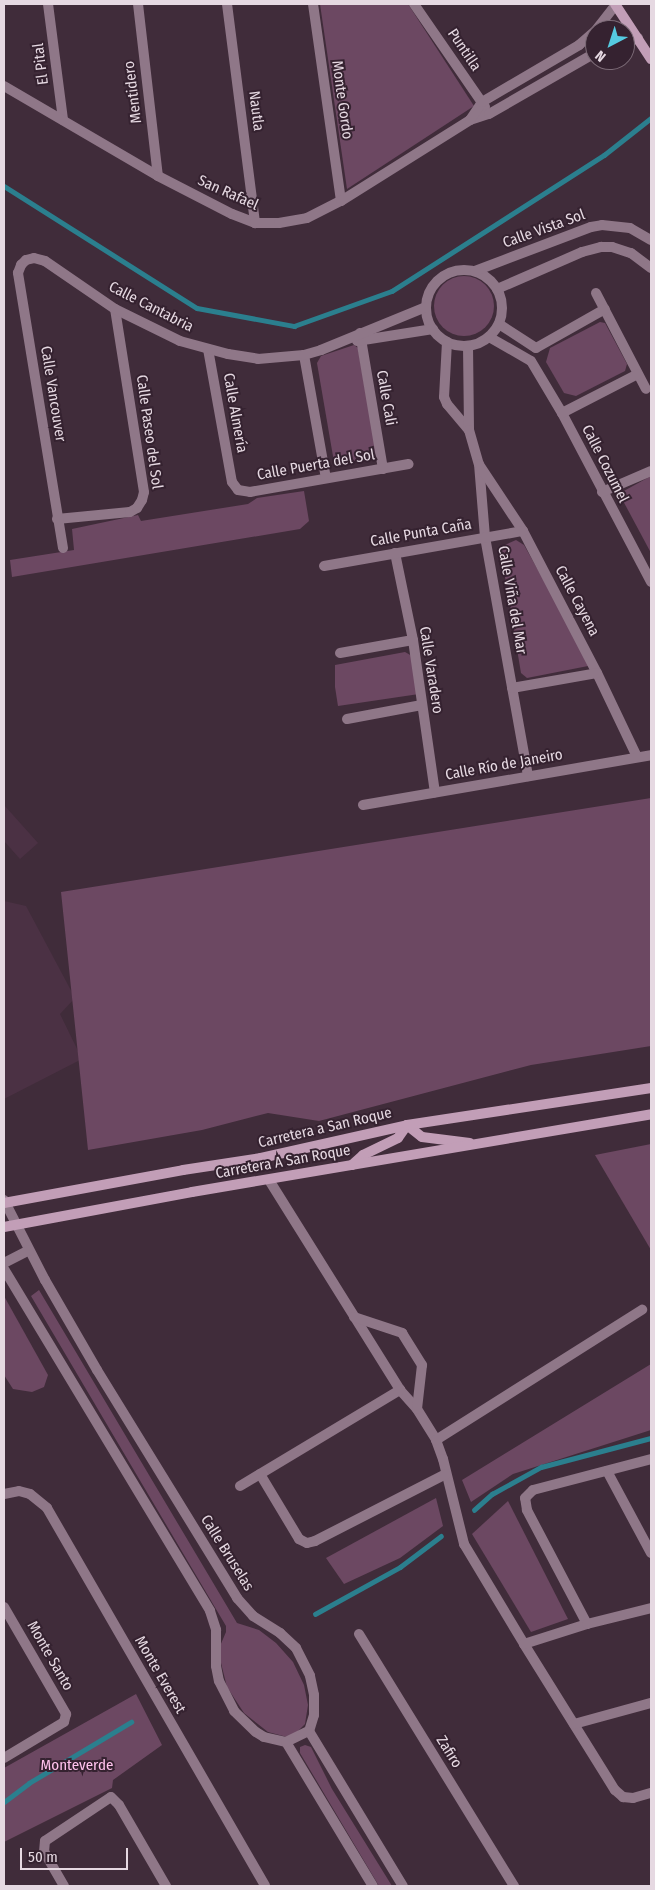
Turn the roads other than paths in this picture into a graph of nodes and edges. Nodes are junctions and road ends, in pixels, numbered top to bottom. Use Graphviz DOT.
graph roads {
  1 [pos="48,4"];
  2 [pos="138,4"];
  3 [pos="227,4"];
  4 [pos="313,4"];
  5 [pos="414,4"];
  6 [pos="616,4"];
  7 [pos="603,20"];
  8 [pos="638,38"];
  9 [pos="585,39"];
  10 [pos="635,39"];
  11 [pos="558,57"];
  12 [pos="585,59"];
  13 [pos="651,59"];
  14 [pos="566,69"];
  15 [pos="4,86"];
  16 [pos="482,102"];
  17 [pos="489,114"];
  18 [pos="62,120"];
  19 [pos="470,120"];
  20 [pos="158,176"];
  21 [pos="341,201"];
  22 [pos="255,223"];
  23 [pos="651,240"];
  24 [pos="651,268"];
  25 [pos="475,271"];
  26 [pos="18,273"];
  27 [pos="497,289"];
  28 [pos="596,293"];
  29 [pos="426,308"];
  30 [pos="115,309"];
  31 [pos="605,309"];
  32 [pos="499,324"];
  33 [pos="433,329"];
  34 [pos="361,337"];
  35 [pos="489,337"];
  36 [pos="447,342"];
  37 [pos="468,346"];
  38 [pos="536,348"];
  39 [pos="208,349"];
  40 [pos="304,355"];
  41 [pos="531,361"];
  42 [pos="638,374"];
  43 [pos="646,389"];
  44 [pos="562,413"];
  45 [pos="469,430"];
  46 [pos="409,464"];
  47 [pos="480,464"];
  48 [pos="383,469"];
  49 [pos="651,471"];
  50 [pos="326,478"];
  51 [pos="232,482"];
  52 [pos="602,492"];
  53 [pos="57,519"];
  54 [pos="523,530"];
  55 [pos="485,537"];
  56 [pos="63,548"];
  57 [pos="395,553"];
  58 [pos="324,566"];
  59 [pos="651,582"];
  60 [pos="412,640"];
  61 [pos="340,653"];
  62 [pos="598,674"];
  63 [pos="512,688"];
  64 [pos="422,705"];
  65 [pos="347,719"];
  66 [pos="651,756"];
  67 [pos="637,757"];
  68 [pos="528,776"];
  69 [pos="435,792"];
  70 [pos="363,805"];
  71 [pos="651,1088"];
  72 [pos="651,1114"];
  73 [pos="407,1125"];
  74 [pos="473,1144"];
  75 [pos="352,1165"];
  76 [pos="269,1180"];
  77 [pos="4,1202"];
  78 [pos="16,1225"];
  79 [pos="4,1227"];
  80 [pos="29,1250"];
  81 [pos="4,1263"];
  82 [pos="4,1269"];
  83 [pos="642,1310"];
  84 [pos="354,1316"];
  85 [pos="400,1390"];
  86 [pos="417,1409"];
  87 [pos="436,1440"];
  88 [pos="651,1459"];
  89 [pos="607,1471"];
  90 [pos="260,1474"];
  91 [pos="446,1474"];
  92 [pos="240,1486"];
  93 [pos="4,1494"];
  94 [pos="651,1553"];
  95 [pos="4,1607"];
  96 [pos="651,1608"];
  97 [pos="586,1624"];
  98 [pos="358,1634"];
  99 [pos="524,1644"];
  100 [pos="651,1702"];
  101 [pos="574,1724"];
  102 [pos="309,1731"];
  103 [pos="286,1742"];
  104 [pos="4,1758"];
  105 [pos="651,1793"];
  106 [pos="64,1886"];
  107 [pos="166,1886"];
  108 [pos="265,1886"];
  109 [pos="373,1886"];
  110 [pos="403,1886"];
  111 [pos="514,1886"];
  1 -- 18 [label="street, El Pital"];
  2 -- 20 [label="street, Mentidero"];
  3 -- 22 [label="street, Nautla"];
  4 -- 21 [label="street, Monte Gordo"];
  5 -- 16 [label="street, Puntilla"];
  6 -- 7 [label="street, San Rafael"];
  6 -- 8 [label="main road"];
  8 -- 10 [label="street"];
  8 -- 13 [label="main road"];
  9 -- 11 [label="street, San Rafael"];
  11 -- 14 [label="street"];
  11 -- 16 [label="street, San Rafael"];
  12 -- 14 [label="street, San Rafael"];
  14 -- 17 [label="street, San Rafael"];
  15 -- 18 [label="street, San Rafael"];
  16 -- 17 [label="street, Puntilla"];
  16 -- 19 [label="street, San Rafael"];
  17 -- 19 [label="street, San Rafael"];
  18 -- 20 [label="street, San Rafael"];
  19 -- 21 [label="street, San Rafael"];
  20 -- 22 [label="street, San Rafael"];
  21 -- 22 [label="street, San Rafael"];
  23 -- 25 [label="street, Calle Vista Sol"];
  24 -- 27 [label="street"];
  25 -- 27 [label="street"];
  25 -- 29 [label="street"];
  26 -- 30 [label="street, Calle Cantabria"];
  26 -- 53 [label="street, Calle Vancouver"];
  27 -- 32 [label="street"];
  28 -- 31 [label="street"];
  29 -- 33 [label="street"];
  29 -- 34 [label="street, Calle Cantabria"];
  30 -- 39 [label="street, Calle Cantabria"];
  30 -- 53 [label="street, Calle Paseo del Sol"];
  31 -- 38 [label="street"];
  31 -- 42 [label="street"];
  32 -- 35 [label="street"];
  32 -- 38 [label="street"];
  33 -- 34 [label="street, Calle Cantabria"];
  33 -- 36 [label="street"];
  34 -- 40 [label="street, Calle Cantabria"];
  34 -- 48 [label="street, Calle Cali"];
  35 -- 37 [label="street"];
  35 -- 41 [label="street, Calle Cozumel"];
  36 -- 37 [label="street"];
  36 -- 45 [label="street, Calle Viña del Mar"];
  37 -- 45 [label="street, Calle Viña del Mar"];
  38 -- 41 [label="street"];
  39 -- 40 [label="street, Calle Cantabria"];
  39 -- 51 [label="street, Calle Almería"];
  40 -- 50 [label="street"];
  41 -- 44 [label="street, Calle Cozumel"];
  42 -- 43 [label="street"];
  42 -- 44 [label="street"];
  44 -- 52 [label="street, Calle Cozumel"];
  45 -- 47 [label="street, Calle Viña del Mar"];
  46 -- 48 [label="street, Calle Puerta del Sol"];
  47 -- 54 [label="street, Calle Cayena"];
  47 -- 55 [label="street, Calle Viña del Mar"];
  48 -- 50 [label="street, Calle Puerta del Sol"];
  49 -- 52 [label="street"];
  50 -- 51 [label="street, Calle Puerta del Sol"];
  52 -- 59 [label="street, Calle Cozumel"];
  53 -- 56 [label="street, Calle Vancouver"];
  54 -- 55 [label="street, Calle Punta Caña"];
  54 -- 62 [label="street, Calle Cayena"];
  55 -- 57 [label="street, Calle Punta Caña"];
  55 -- 63 [label="street, Calle Viña del Mar"];
  57 -- 58 [label="street, Calle Punta Caña"];
  57 -- 60 [label="street, Calle Varadero"];
  60 -- 61 [label="street"];
  60 -- 64 [label="street, Calle Varadero"];
  62 -- 63 [label="street"];
  62 -- 67 [label="street, Calle Cayena"];
  63 -- 68 [label="street, Calle Viña del Mar"];
  64 -- 65 [label="street"];
  64 -- 69 [label="street, Calle Varadero"];
  66 -- 67 [label="street, Calle Río de Janeiro"];
  67 -- 68 [label="street, Calle Río de Janeiro"];
  68 -- 69 [label="street, Calle Río de Janeiro"];
  69 -- 70 [label="street, Calle Río de Janeiro"];
  71 -- 73 [label="main road, Carretera a San Roque"];
  72 -- 74 [label="main road, Carretera A San Roque"];
  73 -- 74 [label="main road"];
  73 -- 75 [label="main road"];
  73 -- 77 [label="main road, Carretera a San Roque"];
  74 -- 75 [label="main road, Carretera A San Roque"];
  75 -- 76 [label="main road, Carretera A San Roque"];
  76 -- 78 [label="main road, Carretera A San Roque"];
  76 -- 84 [label="street"];
  77 -- 78 [label="street, Calle Bruselas"];
  78 -- 79 [label="main road, Carretera A San Roque"];
  78 -- 80 [label="street, Calle Bruselas"];
  80 -- 81 [label="street"];
  80 -- 102 [label="street, Calle Bruselas"];
  82 -- 103 [label="street"];
  83 -- 87 [label="street"];
  84 -- 85 [label="street"];
  84 -- 86 [label="street"];
  85 -- 86 [label="street"];
  85 -- 90 [label="street"];
  86 -- 87 [label="street"];
  87 -- 91 [label="street"];
  88 -- 89 [label="street"];
  89 -- 94 [label="street"];
  89 -- 97 [label="street"];
  90 -- 91 [label="street"];
  90 -- 92 [label="street"];
  91 -- 99 [label="street"];
  93 -- 108 [label="street, Monte Everest"];
  95 -- 104 [label="street, Monte Santo"];
  96 -- 97 [label="street"];
  97 -- 99 [label="street"];
  98 -- 111 [label="street, Zafiro"];
  99 -- 101 [label="street"];
  100 -- 101 [label="street"];
  101 -- 105 [label="street"];
  102 -- 103 [label="street"];
  102 -- 110 [label="street"];
  103 -- 109 [label="street"];
  106 -- 107 [label="street"];
}
